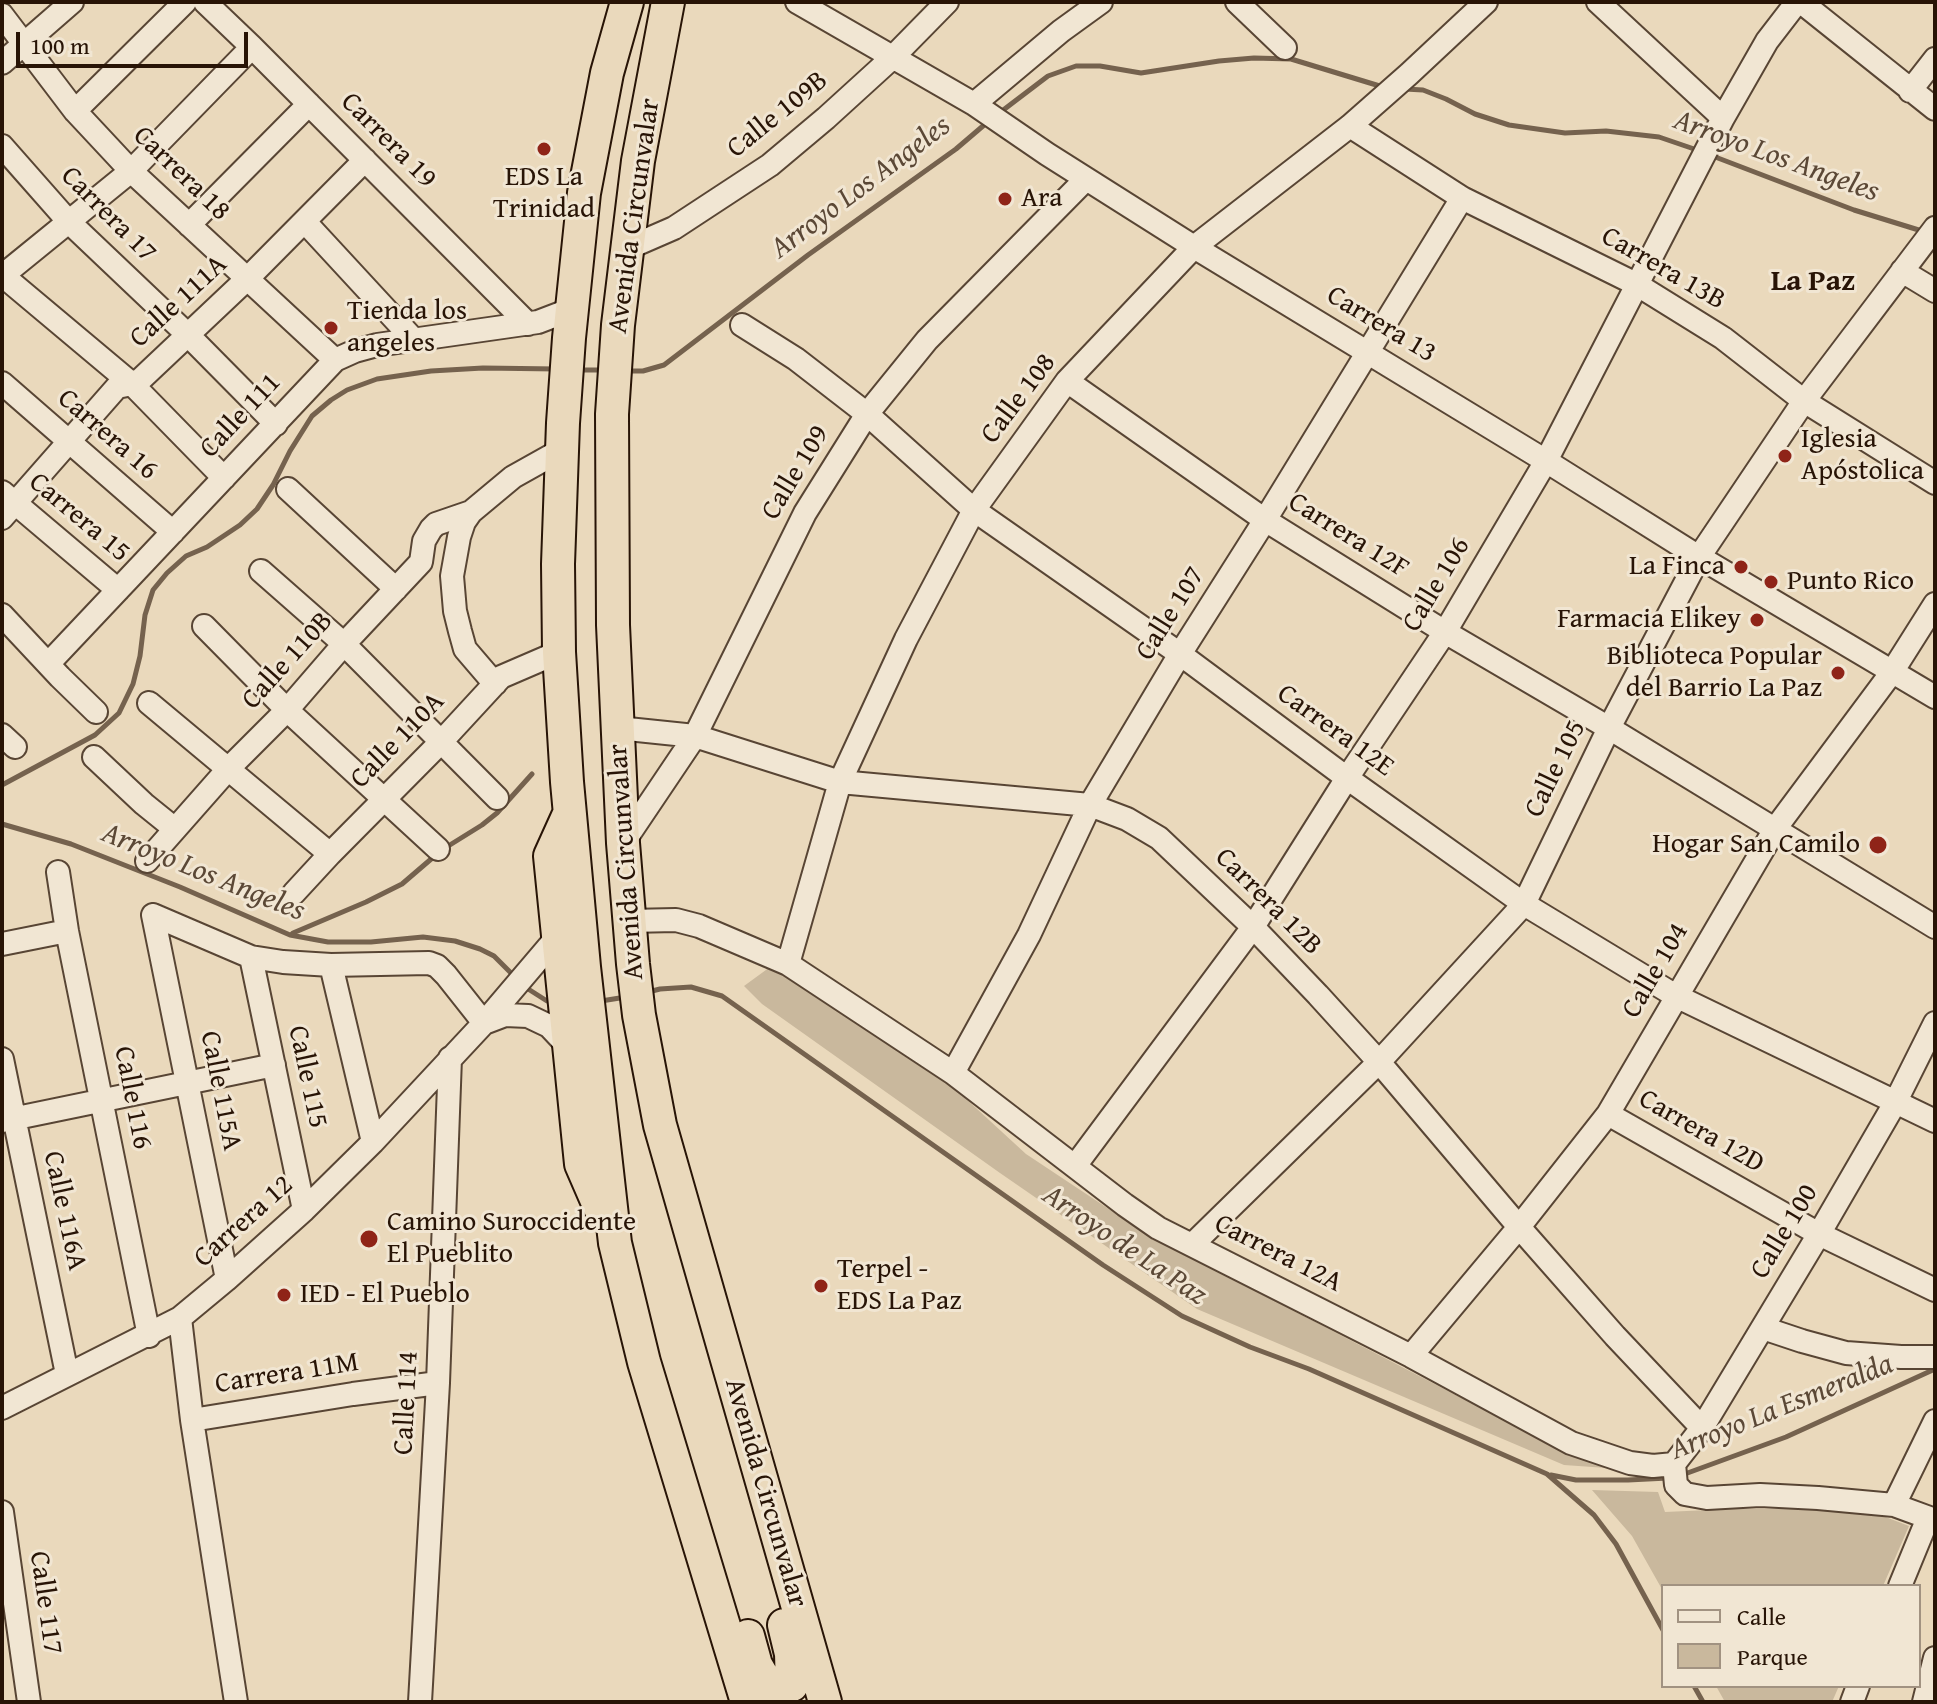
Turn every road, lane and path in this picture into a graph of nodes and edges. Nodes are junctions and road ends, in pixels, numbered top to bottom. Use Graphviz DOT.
graph roads {
  1 [pos="72,2"];
  2 [pos="185,2"];
  3 [pos="205,2"];
  4 [pos="627,2"];
  5 [pos="668,2"];
  6 [pos="797,2"];
  7 [pos="947,2"];
  8 [pos="1101,2"];
  9 [pos="1237,2"];
  10 [pos="1486,2"];
  11 [pos="1598,2"];
  12 [pos="1799,2"];
  13 [pos="2,15"];
  14 [pos="25,44"];
  15 [pos="252,47"];
  16 [pos="1285,48"];
  17 [pos="893,57"];
  18 [pos="1935,59"];
  19 [pos="2,63"];
  20 [pos="1910,91"];
  21 [pos="309,104"];
  22 [pos="978,107"];
  23 [pos="1935,109"];
  24 [pos="75,111"];
  25 [pos="1723,118"];
  26 [pos="1350,126"];
  27 [pos="2,146"];
  28 [pos="365,160"];
  29 [pos="131,171"];
  30 [pos="1086,179"];
  31 [pos="1462,198"];
  32 [pos="69,222"];
  33 [pos="305,222"];
  34 [pos="189,225"];
  35 [pos="1930,235"];
  36 [pos="1194,247"];
  37 [pos="628,248"];
  38 [pos="1902,271"];
  39 [pos="2,275"];
  40 [pos="248,278"];
  41 [pos="1636,284"];
  42 [pos="1935,291"];
  43 [pos="533,323"];
  44 [pos="742,325"];
  45 [pos="570,327"];
  46 [pos="188,335"];
  47 [pos="414,340"];
  48 [pos="1368,352"];
  49 [pos="335,360"];
  50 [pos="1067,381"];
  51 [pos="2,383"];
  52 [pos="132,384"];
  53 [pos="1804,401"];
  54 [pos="867,414"];
  55 [pos="276,424"];
  56 [pos="563,436"];
  57 [pos="68,442"];
  58 [pos="1546,461"];
  59 [pos="224,478"];
  60 [pos="1935,483"];
  61 [pos="288,489"];
  62 [pos="7,505"];
  63 [pos="974,510"];
  64 [pos="471,512"];
  65 [pos="1265,520"];
  66 [pos="173,532"];
  67 [pos="1699,557"];
  68 [pos="421,562"];
  69 [pos="261,571"];
  70 [pos="452,576"];
  71 [pos="396,589"];
  72 [pos="118,590"];
  73 [pos="1935,604"];
  74 [pos="2,615"];
  75 [pos="204,626"];
  76 [pos="1445,632"];
  77 [pos="344,644"];
  78 [pos="559,652"];
  79 [pos="1180,654"];
  80 [pos="48,664"];
  81 [pos="1892,672"];
  82 [pos="495,684"];
  83 [pos="1935,697"];
  84 [pos="149,703"];
  85 [pos="287,710"];
  86 [pos="96,712"];
  87 [pos="618,728"];
  88 [pos="1609,728"];
  89 [pos="695,736"];
  90 [pos="441,742"];
  91 [pos="94,757"];
  92 [pos="229,768"];
  93 [pos="1347,778"];
  94 [pos="840,782"];
  95 [pos="385,798"];
  96 [pos="497,798"];
  97 [pos="1090,805"];
  98 [pos="570,811"];
  99 [pos="175,829"];
  100 [pos="1775,829"];
  101 [pos="623,843"];
  102 [pos="438,849"];
  103 [pos="330,854"];
  104 [pos="147,861"];
  105 [pos="58,872"];
  106 [pos="294,893"];
  107 [pos="1524,904"];
  108 [pos="629,921"];
  109 [pos="1253,927"];
  110 [pos="1935,927"];
  111 [pos="67,931"];
  112 [pos="2,944"];
  113 [pos="251,957"];
  114 [pos="788,964"];
  115 [pos="331,965"];
  116 [pos="560,967"];
  117 [pos="1676,996"];
  118 [pos="578,1020"];
  119 [pos="484,1023"];
  120 [pos="1935,1023"];
  121 [pos="450,1058"];
  122 [pos="2,1059"];
  123 [pos="1379,1062"];
  124 [pos="571,1064"];
  125 [pos="274,1065"];
  126 [pos="953,1073"];
  127 [pos="187,1083"];
  128 [pos="102,1100"];
  129 [pos="1895,1103"];
  130 [pos="1608,1114"];
  131 [pos="8,1120"];
  132 [pos="1935,1121"];
  133 [pos="373,1142"];
  134 [pos="1075,1166"];
  135 [pos="304,1210"];
  136 [pos="1519,1227"];
  137 [pos="1819,1234"];
  138 [pos="615,1243"];
  139 [pos="1193,1244"];
  140 [pos="227,1279"];
  141 [pos="1935,1290"];
  142 [pos="180,1318"];
  143 [pos="1763,1328"];
  144 [pos="149,1336"];
  145 [pos="1411,1356"];
  146 [pos="1935,1357"];
  147 [pos="67,1374"];
  148 [pos="438,1383"];
  149 [pos="2,1408"];
  150 [pos="192,1420"];
  151 [pos="1935,1421"];
  152 [pos="1702,1428"];
  153 [pos="749,1439"];
  154 [pos="674,1458"];
  155 [pos="1675,1475"];
  156 [pos="1894,1505"];
  157 [pos="2,1512"];
  158 [pos="1932,1519"];
  159 [pos="7,1583"];
  160 [pos="1901,1584"];
  161 [pos="1935,1658"];
  162 [pos="13,1669"];
  163 [pos="29,1702"];
  164 [pos="236,1702"];
  165 [pos="420,1702"];
  166 [pos="747,1702"];
  167 [pos="788,1702"];
  168 [pos="798,1702"];
  169 [pos="825,1702"];
  170 [pos="1924,1702"];
  1 -- 14 [label="street"];
  2 -- 24 [label="street"];
  3 -- 15 [label="street, Carrera 19"];
  4 -- 45 [label="highway, Avenida Circunvalar"];
  5 -- 37 [label="highway, Avenida Circunvalar"];
  6 -- 17 [label="street, Carrera 13"];
  7 -- 17 [label="street, Calle 109B"];
  8 -- 22 [label="street"];
  9 -- 16 [label="street"];
  10 -- 26 [label="street, Calle 108"];
  11 -- 25 [label="street"];
  12 -- 20 [label="street"];
  12 -- 25 [label="street, Calle 106"];
  13 -- 14 [label="street, Carrera 18"];
  14 -- 19 [label="street"];
  14 -- 24 [label="street, Carrera 18"];
  15 -- 21 [label="street, Carrera 19"];
  15 -- 29 [label="street"];
  17 -- 22 [label="street, Carrera 13"];
  17 -- 37 [label="street, Calle 109B"];
  18 -- 20 [label="street"];
  20 -- 23 [label="street"];
  21 -- 28 [label="street, Carrera 19"];
  21 -- 34 [label="street"];
  22 -- 30 [label="street, Carrera 13"];
  24 -- 29 [label="street, Carrera 18"];
  25 -- 41 [label="street, Calle 106"];
  26 -- 31 [label="street, Carrera 13B"];
  26 -- 36 [label="street, Calle 108"];
  27 -- 32 [label="street, Carrera 17"];
  28 -- 33 [label="street, Calle 111A"];
  28 -- 43 [label="street, Carrera 19"];
  29 -- 32 [label="street"];
  29 -- 34 [label="street, Carrera 18"];
  30 -- 36 [label="street, Carrera 13"];
  30 -- 54 [label="street, Calle 109"];
  31 -- 41 [label="street, Carrera 13B"];
  31 -- 48 [label="street, Calle 107"];
  32 -- 39 [label="street"];
  32 -- 46 [label="street, Carrera 17"];
  33 -- 40 [label="street, Calle 111A"];
  33 -- 47 [label="street"];
  34 -- 40 [label="street, Carrera 18"];
  35 -- 38 [label="street, Calle 105"];
  36 -- 48 [label="street, Carrera 13"];
  36 -- 50 [label="street, Calle 108"];
  37 -- 87 [label="highway, Avenida Circunvalar"];
  38 -- 42 [label="street"];
  38 -- 53 [label="street, Calle 105"];
  39 -- 52 [label="street"];
  40 -- 46 [label="street, Calle 111A"];
  40 -- 49 [label="street, Carrera 18"];
  41 -- 53 [label="street, Carrera 13B"];
  41 -- 58 [label="street, Calle 106"];
  43 -- 45 [label="street, Calle 111"];
  43 -- 47 [label="street, Calle 111"];
  44 -- 54 [label="street, Carrera 12E"];
  45 -- 56 [label="highway, Avenida Circunvalar"];
  46 -- 52 [label="street, Calle 111A"];
  46 -- 55 [label="street, Carrera 17"];
  47 -- 49 [label="street, Calle 111"];
  48 -- 58 [label="street, Carrera 13"];
  48 -- 65 [label="street, Calle 107"];
  49 -- 55 [label="street, Calle 111"];
  50 -- 63 [label="street, Calle 108"];
  50 -- 65 [label="street, Carrera 12F"];
  51 -- 57 [label="street, Carrera 16"];
  52 -- 57 [label="street, Calle 111A"];
  52 -- 59 [label="street"];
  53 -- 60 [label="street, Carrera 13B"];
  53 -- 67 [label="street, Calle 105"];
  54 -- 63 [label="street, Carrera 12E"];
  54 -- 89 [label="street, Calle 109"];
  55 -- 59 [label="street, Calle 111"];
  56 -- 64 [label="street, Calle 110B"];
  56 -- 78 [label="highway, Avenida Circunvalar"];
  57 -- 62 [label="street, Calle 111A"];
  57 -- 66 [label="street, Carrera 16"];
  58 -- 67 [label="street, Carrera 13"];
  58 -- 76 [label="street, Calle 106"];
  59 -- 66 [label="street, Calle 111"];
  61 -- 71 [label="street"];
  62 -- 72 [label="street, Carrera 15"];
  63 -- 79 [label="street, Carrera 12E"];
  63 -- 94 [label="street, Calle 108"];
  64 -- 68 [label="street, Calle 110B"];
  64 -- 70 [label="street, Calle 110B"];
  65 -- 76 [label="street, Carrera 12F"];
  65 -- 79 [label="street, Calle 107"];
  66 -- 72 [label="street, Calle 111"];
  67 -- 81 [label="street, Carrera 13"];
  67 -- 88 [label="street, Calle 105"];
  68 -- 70 [label="street"];
  68 -- 71 [label="street, Calle 110B"];
  69 -- 77 [label="street"];
  70 -- 82 [label="street, Calle 110B"];
  71 -- 77 [label="street, Calle 110B"];
  72 -- 80 [label="street, Calle 111"];
  73 -- 81 [label="street, Calle 104"];
  74 -- 80 [label="street"];
  75 -- 85 [label="street"];
  76 -- 88 [label="street, Carrera 12F"];
  76 -- 93 [label="street, Calle 106"];
  77 -- 85 [label="street, Calle 110B"];
  77 -- 90 [label="street"];
  78 -- 82 [label="street, Calle 110A"];
  78 -- 98 [label="highway, Avenida Circunvalar"];
  79 -- 93 [label="street, Carrera 12E"];
  79 -- 97 [label="street, Calle 107"];
  80 -- 86 [label="street"];
  81 -- 83 [label="street, Carrera 13"];
  81 -- 100 [label="street, Calle 104"];
  82 -- 90 [label="street, Calle 110A"];
  84 -- 92 [label="street"];
  85 -- 92 [label="street, Calle 110B"];
  85 -- 95 [label="street"];
  87 -- 89 [label="street, Carrera 12B"];
  87 -- 101 [label="highway, Avenida Circunvalar"];
  88 -- 100 [label="street, Carrera 12F"];
  88 -- 107 [label="street, Calle 105"];
  89 -- 94 [label="street, Carrera 12B"];
  89 -- 101 [label="street, Calle 109"];
  90 -- 95 [label="street, Calle 110A"];
  90 -- 96 [label="street"];
  91 -- 99 [label="street"];
  92 -- 99 [label="street, Calle 110B"];
  92 -- 103 [label="street"];
  93 -- 107 [label="street, Carrera 12E"];
  93 -- 109 [label="street, Calle 106"];
  94 -- 97 [label="street, Carrera 12B"];
  94 -- 114 [label="street, Calle 108"];
  95 -- 102 [label="street"];
  95 -- 103 [label="street, Calle 110A"];
  97 -- 109 [label="street, Carrera 12B"];
  97 -- 126 [label="street, Calle 107"];
  98 -- 116 [label="highway, Avenida Circunvalar"];
  98 -- 116 [label="highway"];
  99 -- 104 [label="street, Calle 110B"];
  100 -- 110 [label="street, Carrera 12F"];
  100 -- 117 [label="street, Calle 104"];
  101 -- 108 [label="highway, Avenida Circunvalar"];
  103 -- 106 [label="street, Calle 110A"];
  105 -- 111 [label="street, Calle 116"];
  107 -- 117 [label="street, Carrera 12E"];
  107 -- 123 [label="street, Calle 105"];
  108 -- 114 [label="street, Carrera 12A"];
  108 -- 153 [label="highway, Avenida Circunvalar"];
  109 -- 123 [label="street, Carrera 12B"];
  109 -- 134 [label="street, Calle 106"];
  111 -- 112 [label="street"];
  111 -- 128 [label="street, Calle 116"];
  113 -- 115 [label="street"];
  113 -- 125 [label="street, Calle 115"];
  113 -- 127 [label="street, Calle 115A"];
  114 -- 126 [label="street, Carrera 12A"];
  115 -- 119 [label="street"];
  115 -- 133 [label="street"];
  116 -- 118 [label="highway, Avenida Circunvalar"];
  116 -- 119 [label="street, Carrera 12"];
  117 -- 129 [label="street, Carrera 12E"];
  117 -- 130 [label="street, Calle 104"];
  118 -- 124 [label="highway"];
  118 -- 138 [label="highway, Avenida Circunvalar"];
  119 -- 121 [label="street, Carrera 12"];
  119 -- 124 [label="street"];
  120 -- 129 [label="street, Calle 100"];
  121 -- 133 [label="street, Carrera 12"];
  121 -- 148 [label="street, Calle 114"];
  122 -- 131 [label="street, Calle 116A"];
  123 -- 136 [label="street, Carrera 12B"];
  123 -- 139 [label="street, Calle 105"];
  124 -- 138 [label="highway"];
  125 -- 127 [label="street"];
  125 -- 135 [label="street, Calle 115"];
  126 -- 134 [label="street, Carrera 12A"];
  127 -- 128 [label="street"];
  127 -- 140 [label="street, Calle 115A"];
  128 -- 131 [label="street"];
  128 -- 144 [label="street, Calle 116"];
  129 -- 132 [label="street, Carrera 12E"];
  129 -- 137 [label="street, Calle 100"];
  130 -- 136 [label="street, Calle 104"];
  130 -- 137 [label="street, Carrera 12D"];
  131 -- 147 [label="street, Calle 116A"];
  133 -- 135 [label="street, Carrera 12"];
  134 -- 139 [label="street, Carrera 12A"];
  135 -- 140 [label="street, Carrera 12"];
  136 -- 145 [label="street, Calle 104"];
  136 -- 152 [label="street, Carrera 12B"];
  137 -- 141 [label="street, Carrera 12D"];
  137 -- 143 [label="street, Calle 100"];
  138 -- 154 [label="highway, Avenida Circunvalar"];
  139 -- 145 [label="street, Carrera 12A"];
  140 -- 142 [label="street, Carrera 12"];
  142 -- 144 [label="street, Carrera 12"];
  142 -- 150 [label="street"];
  143 -- 146 [label="street"];
  143 -- 152 [label="street, Calle 100"];
  144 -- 147 [label="street, Carrera 12"];
  145 -- 155 [label="street, Carrera 12A"];
  147 -- 149 [label="street, Carrera 12"];
  148 -- 150 [label="street, Carrera 11M"];
  148 -- 165 [label="street, Calle 114"];
  150 -- 164 [label="street"];
  151 -- 156 [label="street"];
  152 -- 155 [label="street, Calle 100"];
  153 -- 154 [label="highway"];
  153 -- 169 [label="highway, Avenida Circunvalar"];
  154 -- 166 [label="highway, Avenida Circunvalar"];
  155 -- 156 [label="street, Carrera 12A"];
  156 -- 158 [label="street, Carrera 12A"];
  157 -- 159 [label="street, Calle 117"];
  158 -- 160 [label="street"];
  159 -- 162 [label="street, Calle 117"];
  161 -- 170 [label="street"];
  162 -- 163 [label="street, Calle 117"];
  167 -- 168 [label="highway"];
}
